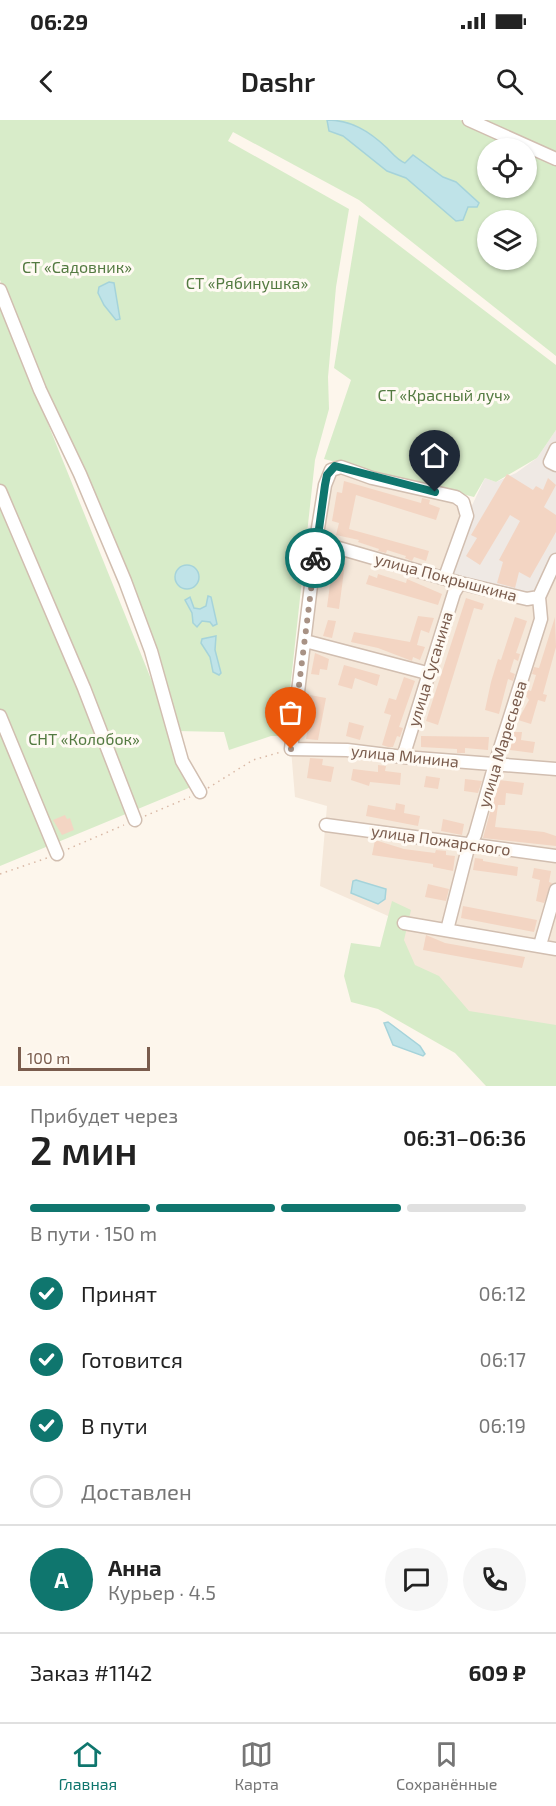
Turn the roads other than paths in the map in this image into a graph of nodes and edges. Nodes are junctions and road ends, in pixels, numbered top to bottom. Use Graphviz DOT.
graph roads {
  1 [pos="469,120"];
  2 [pos="556,159"];
  3 [pos="0,290"];
  4 [pos="556,449"];
  5 [pos="556,465"];
  6 [pos="0,491"];
  7 [pos="318,542"];
  8 [pos="556,560"];
  9 [pos="445,577"];
  10 [pos="460,583"];
  11 [pos="538,597"];
  12 [pos="305,641"];
  13 [pos="427,673"];
  14 [pos="0,716"];
  15 [pos="403,757"];
  16 [pos="495,764"];
  17 [pos="556,769"];
  18 [pos="200,792"];
  19 [pos="135,820"];
  20 [pos="326,825"];
  21 [pos="470,845"];
  22 [pos="57,854"];
  23 [pos="556,856"];
  24 [pos="556,890"];
  25 [pos="404,923"];
  26 [pos="447,930"];
  27 [pos="540,945"];
  28 [pos="556,949"];
  1 -- 2 [label="street"];
  3 -- 18 [label="street"];
  4 -- 5 [label="street"];
  6 -- 19 [label="street"];
  7 -- 9 [label="street, улица Покрышкина"];
  7 -- 9 [label="street"];
  7 -- 12 [label="street"];
  8 -- 11 [label="street, улица Маресьева"];
  9 -- 10 [label="street, улица Покрышкина"];
  10 -- 11 [label="street, улица Покрышкина"];
  10 -- 13 [label="street, улица Сусанина"];
  11 -- 16 [label="street, улица Маресьева"];
  12 -- 13 [label="street"];
  12 -- 15 [label="street, улица Минина"];
  13 -- 15 [label="street, улица Сусанина"];
  14 -- 22 [label="street"];
  15 -- 16 [label="street, улица Минина"];
  16 -- 17 [label="street, улица Минина"];
  16 -- 21 [label="street, улица Маресьева"];
  20 -- 21 [label="street, улица Пожарского"];
  21 -- 23 [label="street, улица Пожарского"];
  21 -- 26 [label="street, улица Маресьева"];
  24 -- 27 [label="street"];
  25 -- 26 [label="street"];
  26 -- 27 [label="street"];
  27 -- 28 [label="street"];
}
